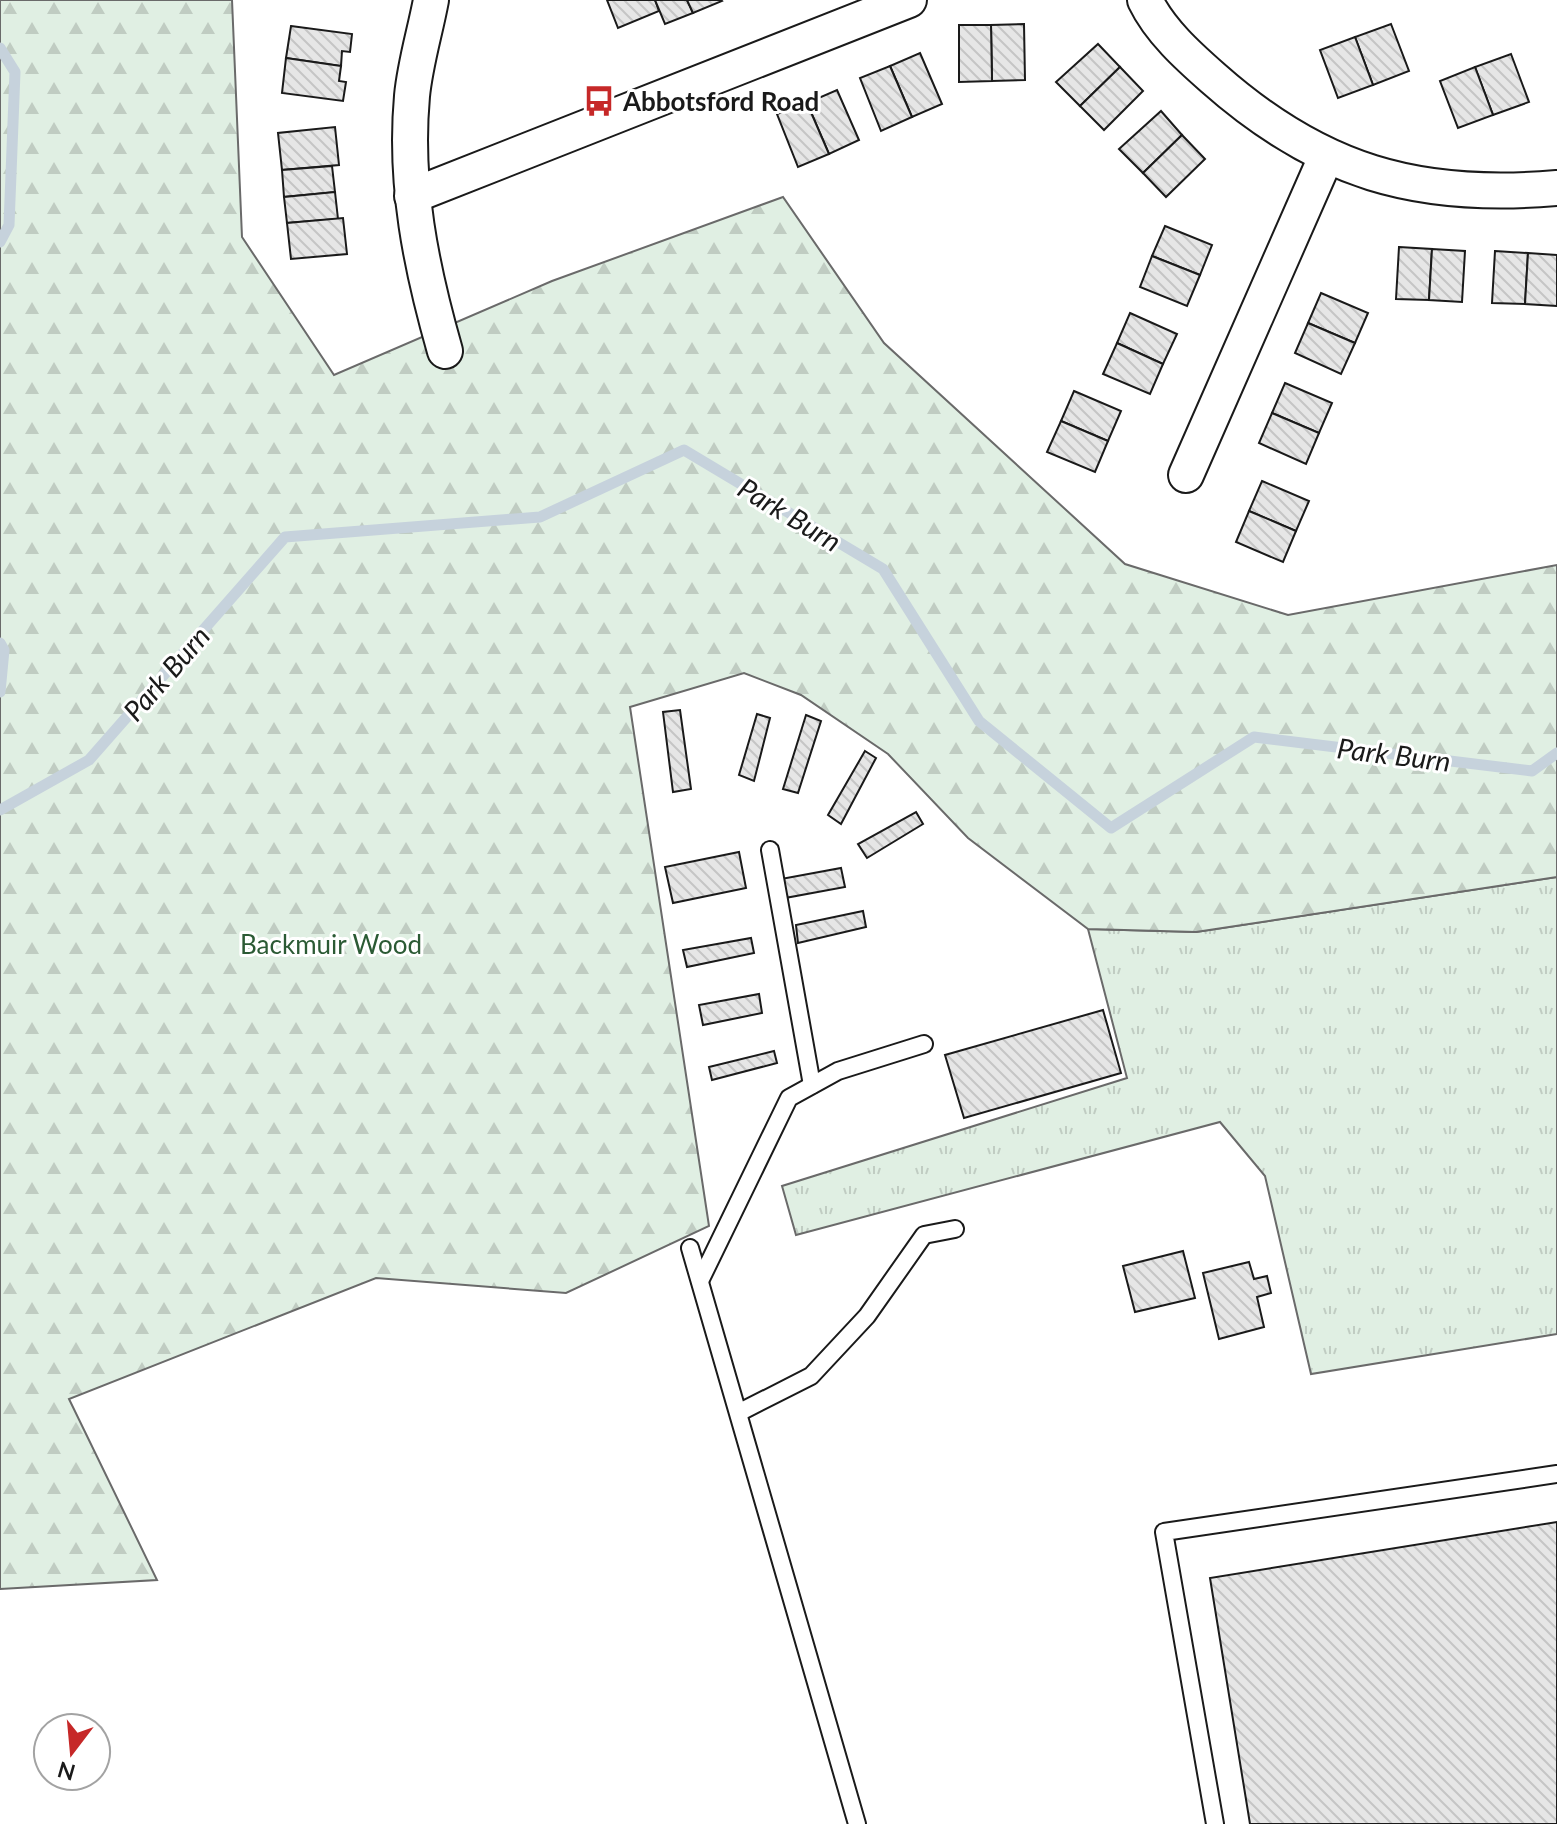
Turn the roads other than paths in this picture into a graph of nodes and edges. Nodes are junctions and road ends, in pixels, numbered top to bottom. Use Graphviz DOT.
graph roads {
  1 [pos="431,0"];
  2 [pos="909,0"];
  3 [pos="1145,0"];
  4 [pos="1326,157"];
  5 [pos="1557,188"];
  6 [pos="412,196"];
  7 [pos="445,351"];
  8 [pos="1186,475"];
  9 [pos="770,850"];
  10 [pos="924,1044"];
  11 [pos="812,1085"];
  12 [pos="955,1229"];
  13 [pos="690,1248"];
  14 [pos="700,1281"];
  15 [pos="740,1412"];
  16 [pos="1557,1474"];
  17 [pos="857,1824"];
  18 [pos="1215,1824"];
  1 -- 6 [label="street"];
  2 -- 6 [label="street"];
  3 -- 4 [label="street"];
  4 -- 5 [label="street"];
  4 -- 8 [label="street"];
  6 -- 7 [label="street"];
  9 -- 11 [label="lane"];
  10 -- 11 [label="lane"];
  11 -- 14 [label="lane"];
  12 -- 15 [label="lane"];
  13 -- 14 [label="lane"];
  14 -- 15 [label="lane"];
  15 -- 17 [label="lane"];
  16 -- 18 [label="lane"];
}
